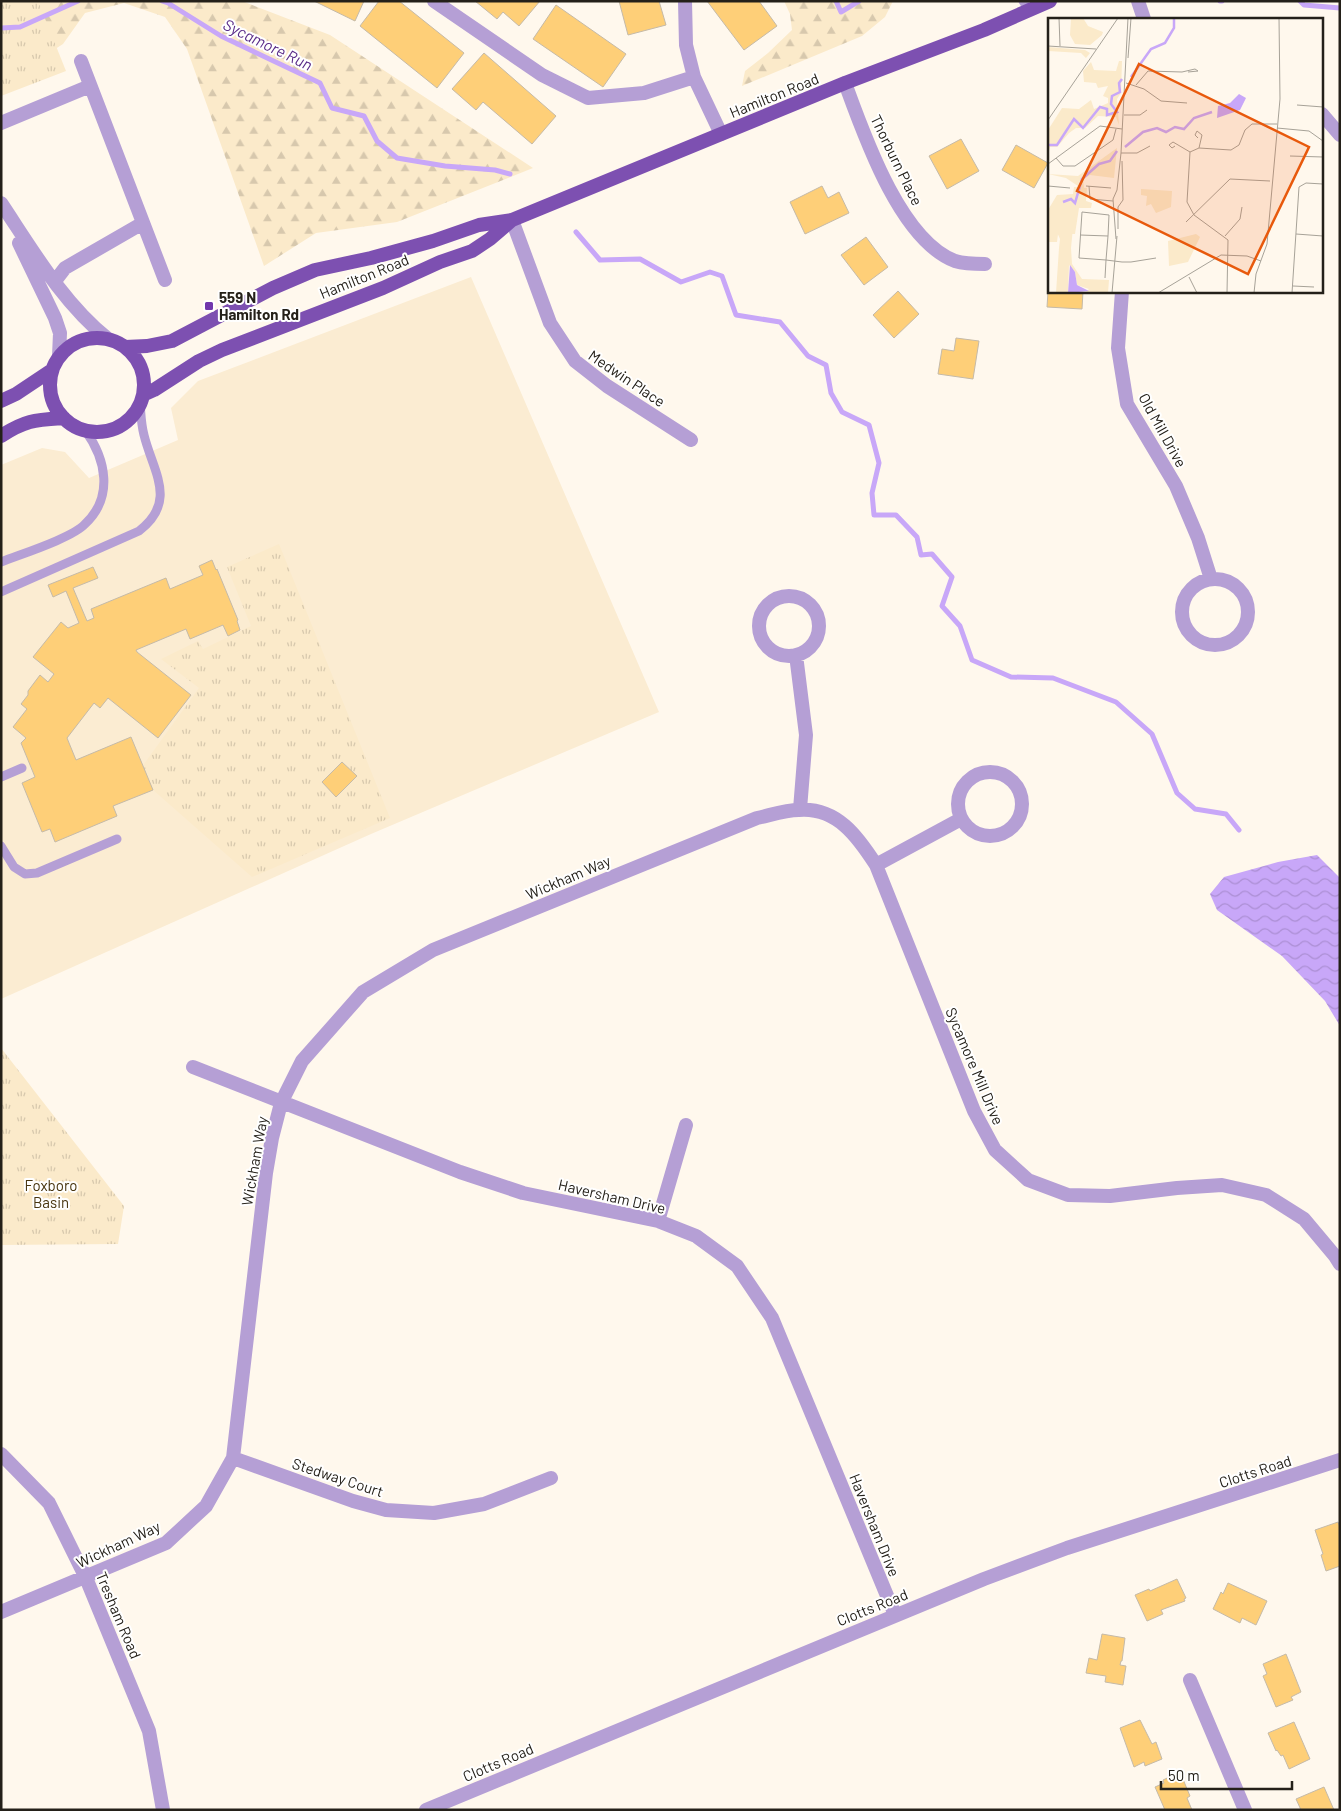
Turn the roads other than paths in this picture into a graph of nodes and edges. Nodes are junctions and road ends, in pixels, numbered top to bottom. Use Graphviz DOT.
graph roads {
  1 [pos="434,1"];
  2 [pos="685,1"];
  3 [pos="1050,1"];
  4 [pos="1138,1"];
  5 [pos="1026,6"];
  6 [pos="1144,18"];
  7 [pos="81,61"];
  8 [pos="694,77"];
  9 [pos="845,83"];
  10 [pos="90,86"];
  11 [pos="1324,116"];
  12 [pos="1,123"];
  13 [pos="721,134"];
  14 [pos="1340,135"];
  15 [pos="1,205"];
  16 [pos="512,220"];
  17 [pos="143,223"];
  18 [pos="985,264"];
  19 [pos="165,280"];
  20 [pos="55,281"];
  21 [pos="1122,292"];
  22 [pos="108,339"];
  23 [pos="125,347"];
  24 [pos="59,356"];
  25 [pos="52,370"];
  26 [pos="142,399"];
  27 [pos="1,401"];
  28 [pos="64,418"];
  29 [pos="85,430"];
  30 [pos="1,436"];
  31 [pos="691,440"];
  32 [pos="1,562"];
  33 [pos="1212,579"];
  34 [pos="1,592"];
  35 [pos="796,655"];
  36 [pos="22,768"];
  37 [pos="1,777"];
  38 [pos="800,809"];
  39 [pos="962,819"];
  40 [pos="117,839"];
  41 [pos="1,846"];
  42 [pos="876,865"];
  43 [pos="194,1067"];
  44 [pos="282,1103"];
  45 [pos="686,1125"];
  46 [pos="658,1221"];
  47 [pos="1340,1264"];
  48 [pos="1,1454"];
  49 [pos="233,1458"];
  50 [pos="1340,1460"];
  51 [pos="551,1478"];
  52 [pos="86,1578"];
  53 [pos="1,1612"];
  54 [pos="895,1615"];
  55 [pos="1190,1680"];
  56 [pos="163,1810"];
  57 [pos="426,1810"];
  58 [pos="1245,1810"];
  1 -- 8 [label="street"];
  2 -- 8 [label="street"];
  3 -- 5 [label="main road, Hamilton Road"];
  4 -- 6 [label="street"];
  5 -- 9 [label="main road, Hamilton Road"];
  7 -- 10 [label="street"];
  8 -- 13 [label="street"];
  9 -- 13 [label="main road, Hamilton Road"];
  9 -- 18 [label="street, Thorburn Place"];
  10 -- 12 [label="street"];
  10 -- 17 [label="street"];
  11 -- 14 [label="street"];
  13 -- 16 [label="main road, Hamilton Road"];
  15 -- 20 [label="street"];
  15 -- 24 [label="street"];
  16 -- 23 [label="main road, Hamilton Road"];
  16 -- 26 [label="main road, Hamilton Road"];
  16 -- 31 [label="street, Medwin Place"];
  17 -- 19 [label="street"];
  17 -- 20 [label="street"];
  20 -- 22 [label="street"];
  21 -- 33 [label="street, Old Mill Drive"];
  22 -- 23 [label="main road"];
  22 -- 24 [label="main road"];
  23 -- 26 [label="main road"];
  24 -- 25 [label="main road"];
  25 -- 27 [label="main road"];
  25 -- 28 [label="main road"];
  26 -- 29 [label="main road"];
  26 -- 34 [label="lane"];
  28 -- 29 [label="main road"];
  28 -- 30 [label="main road"];
  29 -- 32 [label="lane"];
  33 -- 33 [label="street"];
  35 -- 35 [label="street"];
  35 -- 38 [label="street"];
  36 -- 37 [label="lane"];
  38 -- 42 [label="street, Sycamore Mill Drive"];
  38 -- 44 [label="street, Wickham Way"];
  39 -- 39 [label="street"];
  39 -- 42 [label="street"];
  40 -- 41 [label="lane"];
  42 -- 47 [label="street, Sycamore Mill Drive"];
  43 -- 44 [label="street, Haversham Drive"];
  44 -- 46 [label="street, Haversham Drive"];
  44 -- 49 [label="street, Wickham Way"];
  45 -- 46 [label="street"];
  46 -- 54 [label="street, Haversham Drive"];
  48 -- 52 [label="street, Tresham Road"];
  49 -- 51 [label="street, Stedway Court"];
  49 -- 52 [label="street, Wickham Way"];
  50 -- 54 [label="street, Clotts Road"];
  52 -- 53 [label="street, Wickham Way"];
  52 -- 56 [label="street, Tresham Road"];
  54 -- 57 [label="street, Clotts Road"];
  55 -- 58 [label="street"];
}
